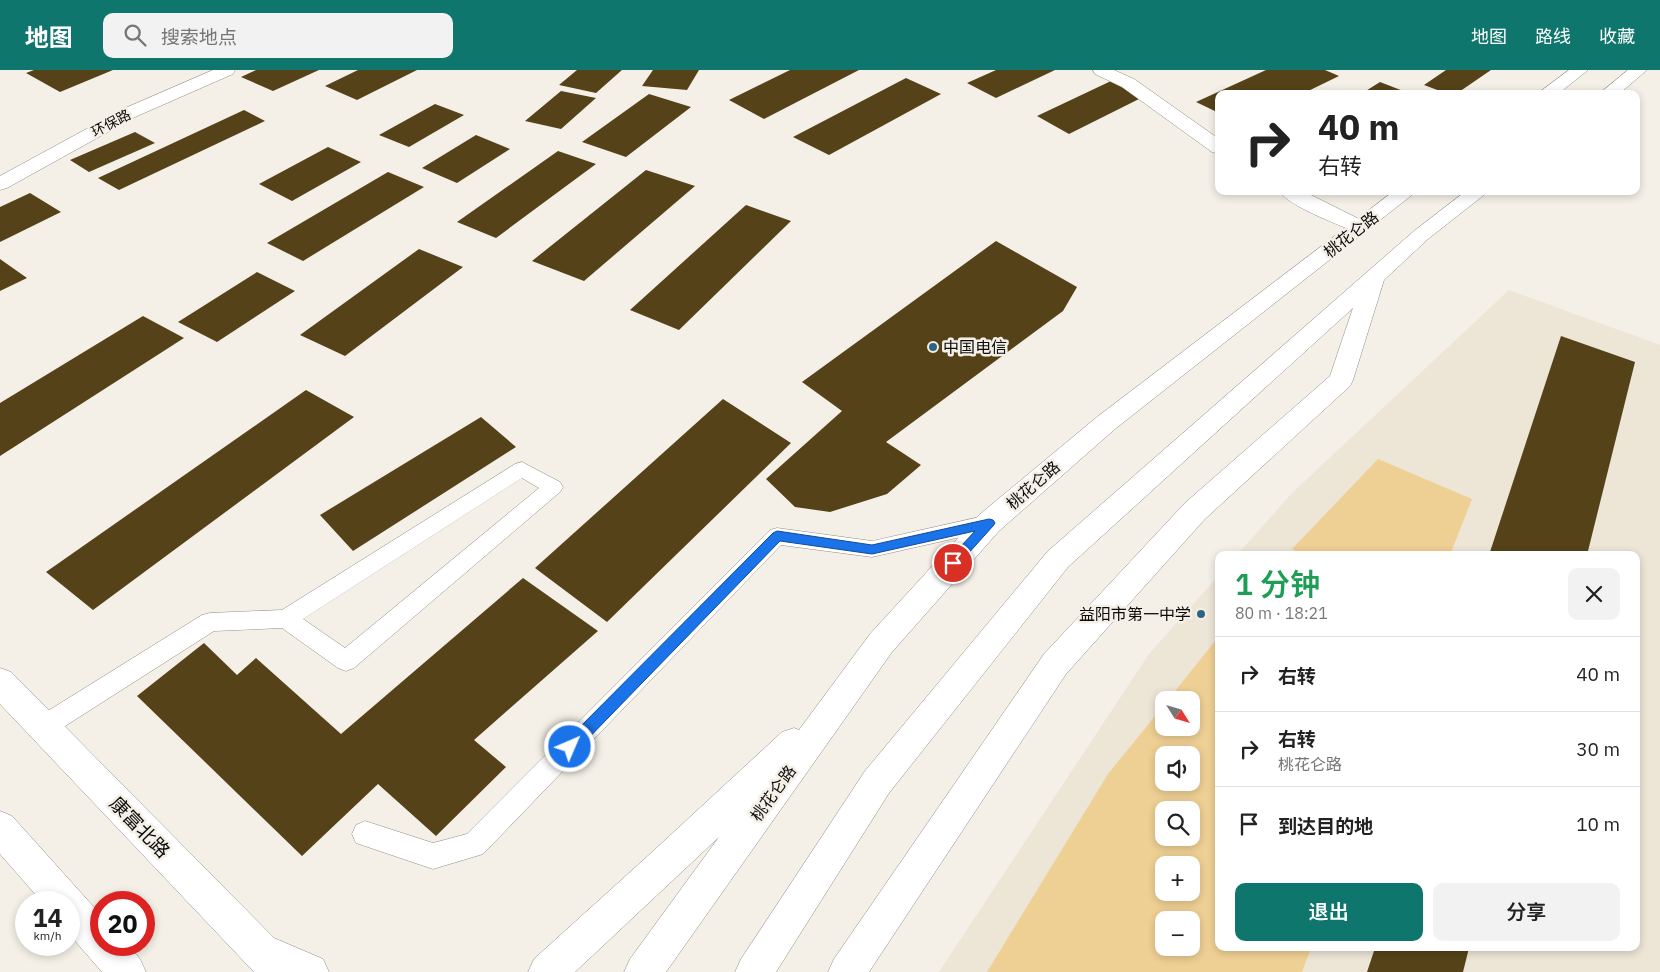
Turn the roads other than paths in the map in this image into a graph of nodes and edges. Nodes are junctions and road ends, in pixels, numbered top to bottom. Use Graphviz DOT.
graph roads {
  1 [pos="227,70"];
  2 [pos="1101,70"];
  3 [pos="1580,70"];
  4 [pos="1639,70"];
  5 [pos="1552,90"];
  6 [pos="1613,90"];
  7 [pos="1215,145"];
  8 [pos="0,184"];
  9 [pos="1295,195"];
  10 [pos="1402,195"];
  11 [pos="1474,195"];
  12 [pos="1360,227"];
  13 [pos="1374,277"];
  14 [pos="989,523"];
  15 [pos="286,619"];
  16 [pos="0,682"];
  17 [pos="842,698"];
  18 [pos="43,727"];
  19 [pos="0,828"];
  20 [pos="365,834"];
  21 [pos="56,891"];
  22 [pos="80,919"];
  23 [pos="776,955"];
  24 [pos="115,959"];
  25 [pos="270,962"];
  26 [pos="310,972"];
  27 [pos="548,972"];
  28 [pos="644,972"];
  29 [pos="754,972"];
  30 [pos="847,972"];
  1 -- 8 [label="main road, 环保路"];
  2 -- 7 [label="main road"];
  3 -- 5 [label="main road"];
  4 -- 6 [label="main road"];
  9 -- 12 [label="main road"];
  10 -- 12 [label="main road, 桃花仑路"];
  11 -- 13 [label="main road"];
  12 -- 14 [label="main road, 桃花仑路"];
  13 -- 23 [label="main road"];
  13 -- 30 [label="main road"];
  14 -- 17 [label="main road, 桃花仑路"];
  14 -- 20 [label="lane"];
  15 -- 15 [label="lane"];
  15 -- 18 [label="lane"];
  16 -- 18 [label="main road, 康富北路"];
  17 -- 27 [label="main road"];
  17 -- 28 [label="main road, 桃花仑路"];
  18 -- 25 [label="main road, 康富北路"];
  19 -- 21 [label="main road"];
  22 -- 24 [label="main road"];
  23 -- 29 [label="main road"];
  25 -- 26 [label="main road"];
}
